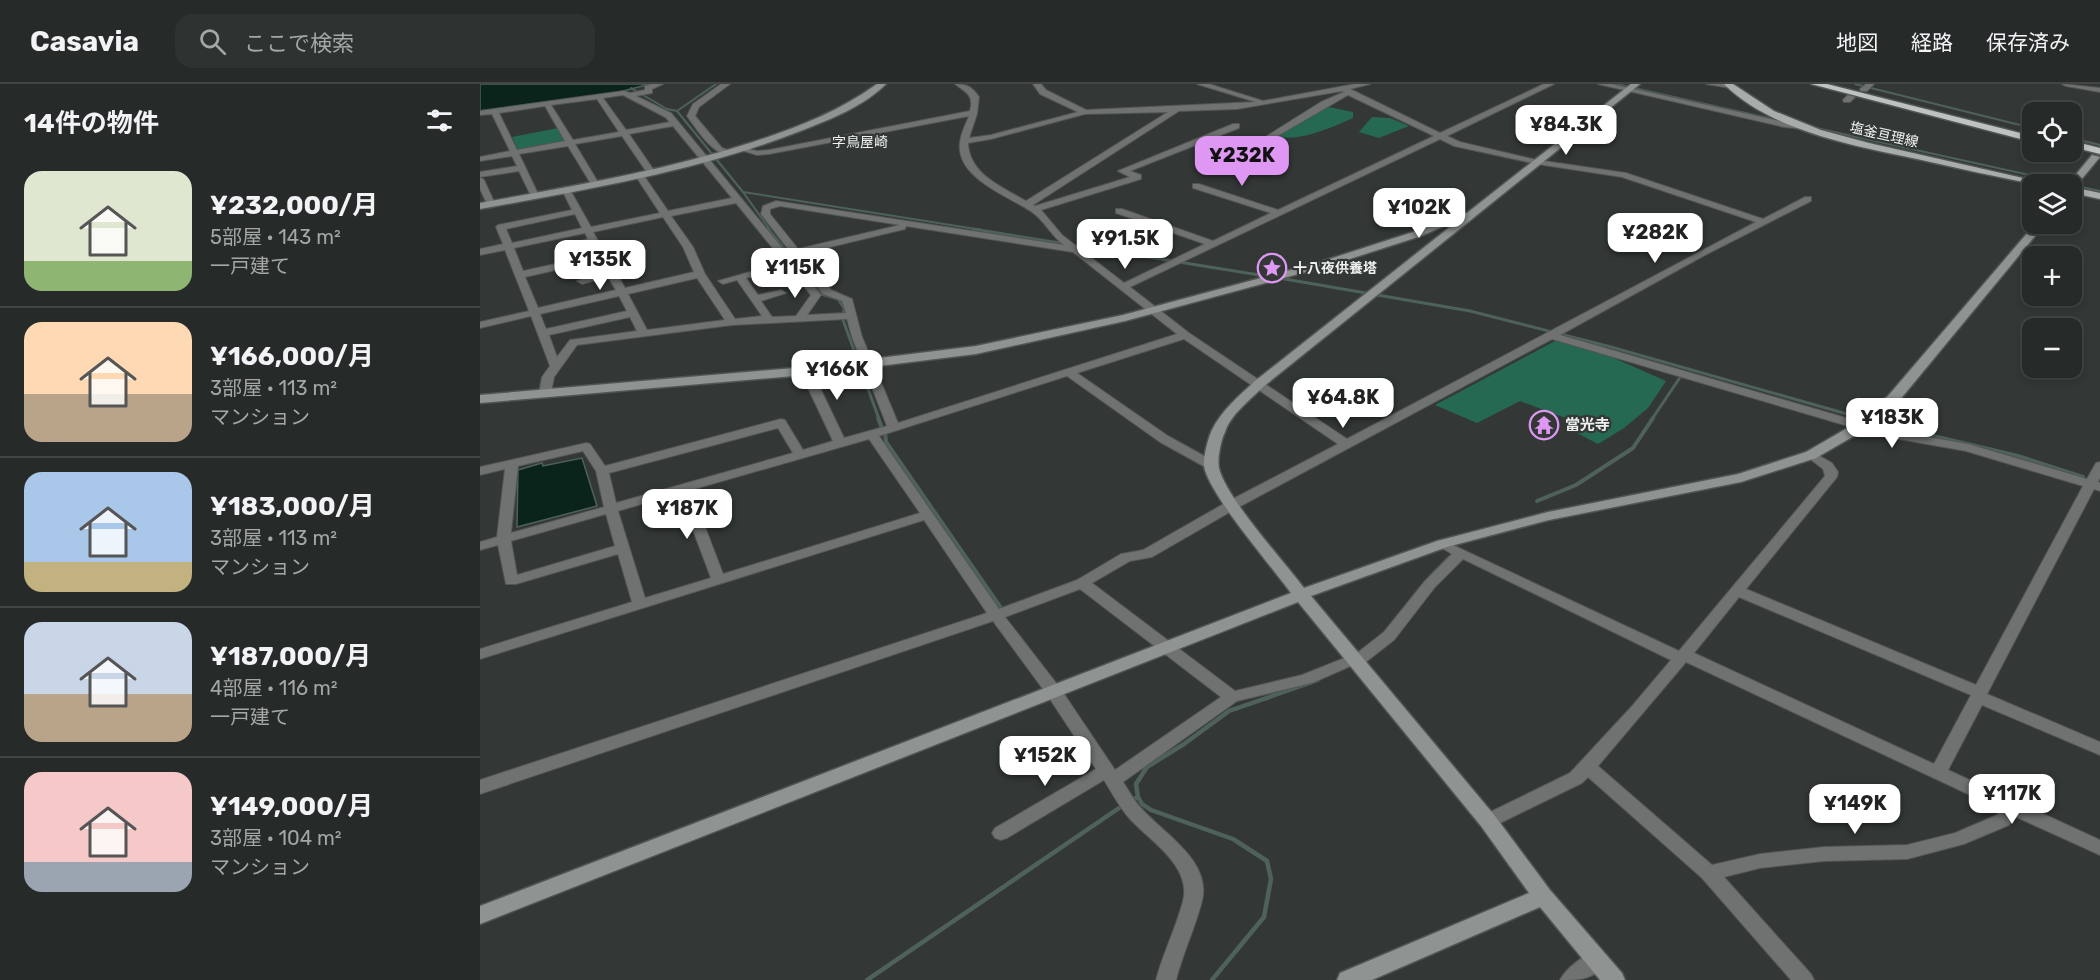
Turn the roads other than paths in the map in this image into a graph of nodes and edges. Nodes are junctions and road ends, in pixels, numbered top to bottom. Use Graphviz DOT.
graph roads {
  1 [pos="659,84"];
  2 [pos="726,84"];
  3 [pos="882,84"];
  4 [pos="960,84"];
  5 [pos="1037,84"];
  6 [pos="1201,84"];
  7 [pos="1366,84"];
  8 [pos="1550,84"];
  9 [pos="1602,84"];
  10 [pos="1710,84"];
  11 [pos="1816,84"];
  12 [pos="1832,84"];
  13 [pos="2067,84"];
  14 [pos="1729,85"];
  15 [pos="1632,87"];
  16 [pos="1348,88"];
  17 [pos="2100,90"];
  18 [pos="633,95"];
  19 [pos="599,96"];
  20 [pos="1280,101"];
  21 [pos="1268,103"];
  22 [pos="547,104"];
  23 [pos="1324,104"];
  24 [pos="1177,109"];
  25 [pos="495,111"];
  26 [pos="1085,111"];
  27 [pos="480,113"];
  28 [pos="973,113"];
  29 [pos="674,124"];
  30 [pos="1236,126"];
  31 [pos="1803,127"];
  32 [pos="2022,132"];
  33 [pos="625,133"];
  34 [pos="1271,136"];
  35 [pos="2022,136"];
  36 [pos="1438,137"];
  37 [pos="964,141"];
  38 [pos="571,143"];
  39 [pos="741,149"];
  40 [pos="2082,150"];
  41 [pos="514,153"];
  42 [pos="724,154"];
  43 [pos="2098,155"];
  44 [pos="480,159"];
  45 [pos="706,159"];
  46 [pos="1537,162"];
  47 [pos="521,168"];
  48 [pos="651,172"];
  49 [pos="2082,174"];
  50 [pos="639,175"];
  51 [pos="480,176"];
  52 [pos="2022,179"];
  53 [pos="480,180"];
  54 [pos="595,184"];
  55 [pos="1196,186"];
  56 [pos="566,190"];
  57 [pos="2082,190"];
  58 [pos="535,196"];
  59 [pos="2100,196"];
  60 [pos="1808,199"];
  61 [pos="736,200"];
  62 [pos="485,205"];
  63 [pos="1030,207"];
  64 [pos="1477,208"];
  65 [pos="1119,211"];
  66 [pos="578,212"];
  67 [pos="1278,213"];
  68 [pos="666,214"];
  69 [pos="1764,222"];
  70 [pos="908,225"];
  71 [pos="587,230"];
  72 [pos="2032,234"];
  73 [pos="593,241"];
  74 [pos="1213,244"];
  75 [pos="508,246"];
  76 [pos="565,247"];
  77 [pos="1076,249"];
  78 [pos="480,252"];
  79 [pos="796,252"];
  80 [pos="602,257"];
  81 [pos="764,271"];
  82 [pos="611,273"];
  83 [pos="700,274"];
  84 [pos="520,275"];
  85 [pos="740,277"];
  86 [pos="582,281"];
  87 [pos="723,281"];
  88 [pos="1124,287"];
  89 [pos="622,292"];
  90 [pos="781,293"];
  91 [pos="755,299"];
  92 [pos="1152,310"];
  93 [pos="535,312"];
  94 [pos="633,313"];
  95 [pos="846,317"];
  96 [pos="799,319"];
  97 [pos="764,321"];
  98 [pos="732,322"];
  99 [pos="480,325"];
  100 [pos="543,333"];
  101 [pos="644,333"];
  102 [pos="1555,334"];
  103 [pos="1185,335"];
  104 [pos="861,364"];
  105 [pos="555,365"];
  106 [pos="806,371"];
  107 [pos="1070,373"];
  108 [pos="1259,384"];
  109 [pos="545,393"];
  110 [pos="480,399"];
  111 [pos="1861,426"];
  112 [pos="894,428"];
  113 [pos="872,434"];
  114 [pos="840,443"];
  115 [pos="1347,444"];
  116 [pos="800,455"];
  117 [pos="1810,455"];
  118 [pos="512,464"];
  119 [pos="1211,465"];
  120 [pos="2100,466"];
  121 [pos="480,471"];
  122 [pos="602,471"];
  123 [pos="2095,486"];
  124 [pos="684,488"];
  125 [pos="1232,505"];
  126 [pos="611,509"];
  127 [pos="928,515"];
  128 [pos="504,539"];
  129 [pos="1442,544"];
  130 [pos="480,546"];
  131 [pos="623,548"];
  132 [pos="1458,556"];
  133 [pos="719,581"];
  134 [pos="1082,583"];
  135 [pos="1737,591"];
  136 [pos="1302,596"];
  137 [pos="640,606"];
  138 [pos="996,615"];
  139 [pos="1167,648"];
  140 [pos="480,654"];
  141 [pos="1682,657"];
  142 [pos="1356,659"];
  143 [pos="1054,692"];
  144 [pos="1979,695"];
  145 [pos="1232,697"];
  146 [pos="2100,749"];
  147 [pos="1588,766"];
  148 [pos="1938,772"];
  149 [pos="1110,776"];
  150 [pos="480,787"];
  151 [pos="2011,806"];
  152 [pos="1488,821"];
  153 [pos="1001,833"];
  154 [pos="2100,848"];
  155 [pos="1709,873"];
  156 [pos="1543,896"];
  157 [pos="480,915"];
  158 [pos="1597,959"];
  159 [pos="1166,980"];
  160 [pos="1348,980"];
  161 [pos="1569,980"];
  162 [pos="1614,980"];
  163 [pos="1804,980"];
  1 -- 18 [label="street"];
  2 -- 42 [label="street"];
  3 -- 39 [label="street"];
  4 -- 28 [label="street"];
  5 -- 26 [label="street"];
  6 -- 21 [label="street"];
  7 -- 16 [label="street"];
  8 -- 36 [label="street"];
  9 -- 15 [label="street"];
  10 -- 14 [label="street"];
  11 -- 35 [label="highway"];
  12 -- 32 [label="highway"];
  13 -- 17 [label="street"];
  14 -- 31 [label="main road, 塩釜亘理線"];
  15 -- 31 [label="street"];
  15 -- 46 [label="street"];
  16 -- 20 [label="street"];
  16 -- 23 [label="street"];
  16 -- 36 [label="street"];
  18 -- 19 [label="street"];
  18 -- 29 [label="street"];
  19 -- 22 [label="street"];
  19 -- 33 [label="street"];
  20 -- 21 [label="street"];
  20 -- 23 [label="street"];
  21 -- 24 [label="street"];
  22 -- 25 [label="street"];
  22 -- 38 [label="street"];
  23 -- 34 [label="street"];
  24 -- 26 [label="street"];
  24 -- 63 [label="street"];
  25 -- 27 [label="street"];
  25 -- 41 [label="street"];
  26 -- 37 [label="street"];
  28 -- 37 [label="street"];
  28 -- 39 [label="street"];
  29 -- 33 [label="street"];
  29 -- 45 [label="street"];
  30 -- 63 [label="street"];
  31 -- 52 [label="main road, 塩釜亘理線"];
  33 -- 38 [label="street"];
  33 -- 48 [label="street"];
  36 -- 46 [label="street"];
  36 -- 67 [label="street"];
  37 -- 63 [label="street"];
  38 -- 41 [label="street"];
  38 -- 54 [label="street"];
  39 -- 42 [label="street"];
  40 -- 43 [label="highway"];
  41 -- 44 [label="street"];
  41 -- 47 [label="street"];
  42 -- 45 [label="street"];
  43 -- 49 [label="street"];
  45 -- 48 [label="street"];
  45 -- 61 [label="street"];
  46 -- 64 [label="street"];
  46 -- 69 [label="street"];
  47 -- 51 [label="street"];
  47 -- 58 [label="street"];
  48 -- 50 [label="street"];
  50 -- 54 [label="street"];
  50 -- 68 [label="street"];
  53 -- 62 [label="street"];
  54 -- 56 [label="street"];
  55 -- 67 [label="street"];
  56 -- 58 [label="street"];
  56 -- 66 [label="street"];
  57 -- 59 [label="main road"];
  58 -- 62 [label="street"];
  60 -- 69 [label="street"];
  61 -- 68 [label="street"];
  61 -- 96 [label="street"];
  63 -- 77 [label="street"];
  64 -- 92 [label="street"];
  64 -- 108 [label="street"];
  65 -- 74 [label="street"];
  66 -- 71 [label="street"];
  66 -- 75 [label="street"];
  67 -- 74 [label="street"];
  68 -- 71 [label="street"];
  68 -- 83 [label="street"];
  69 -- 102 [label="street"];
  70 -- 77 [label="street"];
  70 -- 79 [label="street"];
  70 -- 79 [label="street"];
  71 -- 73 [label="street"];
  71 -- 75 [label="street"];
  72 -- 111 [label="street"];
  73 -- 76 [label="street"];
  73 -- 80 [label="street"];
  74 -- 88 [label="street"];
  75 -- 78 [label="street"];
  75 -- 84 [label="street"];
  77 -- 88 [label="street"];
  79 -- 95 [label="street"];
  80 -- 82 [label="street"];
  80 -- 84 [label="street"];
  81 -- 85 [label="street"];
  82 -- 86 [label="street"];
  82 -- 89 [label="street"];
  83 -- 89 [label="street"];
  83 -- 98 [label="street"];
  84 -- 93 [label="street"];
  85 -- 87 [label="street"];
  85 -- 91 [label="street"];
  88 -- 92 [label="street"];
  89 -- 93 [label="street"];
  89 -- 94 [label="street"];
  90 -- 91 [label="street"];
  91 -- 97 [label="street"];
  92 -- 103 [label="street"];
  92 -- 104 [label="street"];
  93 -- 99 [label="street"];
  93 -- 100 [label="street"];
  94 -- 100 [label="street"];
  94 -- 101 [label="street"];
  95 -- 96 [label="street"];
  95 -- 104 [label="street"];
  96 -- 97 [label="street"];
  97 -- 98 [label="street"];
  98 -- 101 [label="street"];
  100 -- 105 [label="street"];
  101 -- 105 [label="street"];
  102 -- 111 [label="street"];
  102 -- 115 [label="street"];
  103 -- 107 [label="street"];
  103 -- 108 [label="street"];
  104 -- 106 [label="street"];
  104 -- 112 [label="street"];
  105 -- 109 [label="street"];
  106 -- 109 [label="street"];
  106 -- 114 [label="street"];
  107 -- 112 [label="street"];
  107 -- 119 [label="street"];
  108 -- 115 [label="street"];
  108 -- 119 [label="street"];
  109 -- 110 [label="street"];
  111 -- 117 [label="street"];
  111 -- 123 [label="street"];
  112 -- 113 [label="street"];
  113 -- 114 [label="street"];
  113 -- 127 [label="street"];
  114 -- 116 [label="street"];
  115 -- 125 [label="street"];
  116 -- 122 [label="street"];
  116 -- 124 [label="street"];
  117 -- 129 [label="street"];
  117 -- 135 [label="street"];
  118 -- 121 [label="street"];
  118 -- 122 [label="street"];
  118 -- 128 [label="street"];
  119 -- 125 [label="street"];
  120 -- 123 [label="street"];
  122 -- 126 [label="street"];
  123 -- 144 [label="street"];
  124 -- 126 [label="street"];
  124 -- 133 [label="street"];
  125 -- 134 [label="street"];
  125 -- 136 [label="street"];
  126 -- 128 [label="street"];
  126 -- 131 [label="street"];
  127 -- 133 [label="street"];
  127 -- 138 [label="street"];
  128 -- 130 [label="street"];
  128 -- 131 [label="street"];
  129 -- 132 [label="street"];
  129 -- 136 [label="street"];
  131 -- 137 [label="street"];
  132 -- 141 [label="street"];
  132 -- 142 [label="street"];
  133 -- 137 [label="street"];
  134 -- 138 [label="street"];
  134 -- 139 [label="street"];
  135 -- 141 [label="street"];
  135 -- 144 [label="street"];
  136 -- 139 [label="street"];
  136 -- 142 [label="street"];
  137 -- 140 [label="street"];
  138 -- 143 [label="street"];
  138 -- 150 [label="street"];
  139 -- 143 [label="street"];
  139 -- 145 [label="street"];
  141 -- 147 [label="street"];
  141 -- 148 [label="street"];
  142 -- 145 [label="street"];
  142 -- 152 [label="street"];
  143 -- 149 [label="street"];
  143 -- 157 [label="street"];
  144 -- 146 [label="street"];
  144 -- 148 [label="street"];
  145 -- 149 [label="street"];
  147 -- 152 [label="street"];
  147 -- 155 [label="street"];
  148 -- 151 [label="street"];
  149 -- 153 [label="street"];
  149 -- 159 [label="street"];
  151 -- 154 [label="street"];
  151 -- 155 [label="street"];
  152 -- 156 [label="street"];
  155 -- 163 [label="street"];
  156 -- 158 [label="street"];
  156 -- 160 [label="street"];
  158 -- 161 [label="street"];
  158 -- 162 [label="street"];
}
